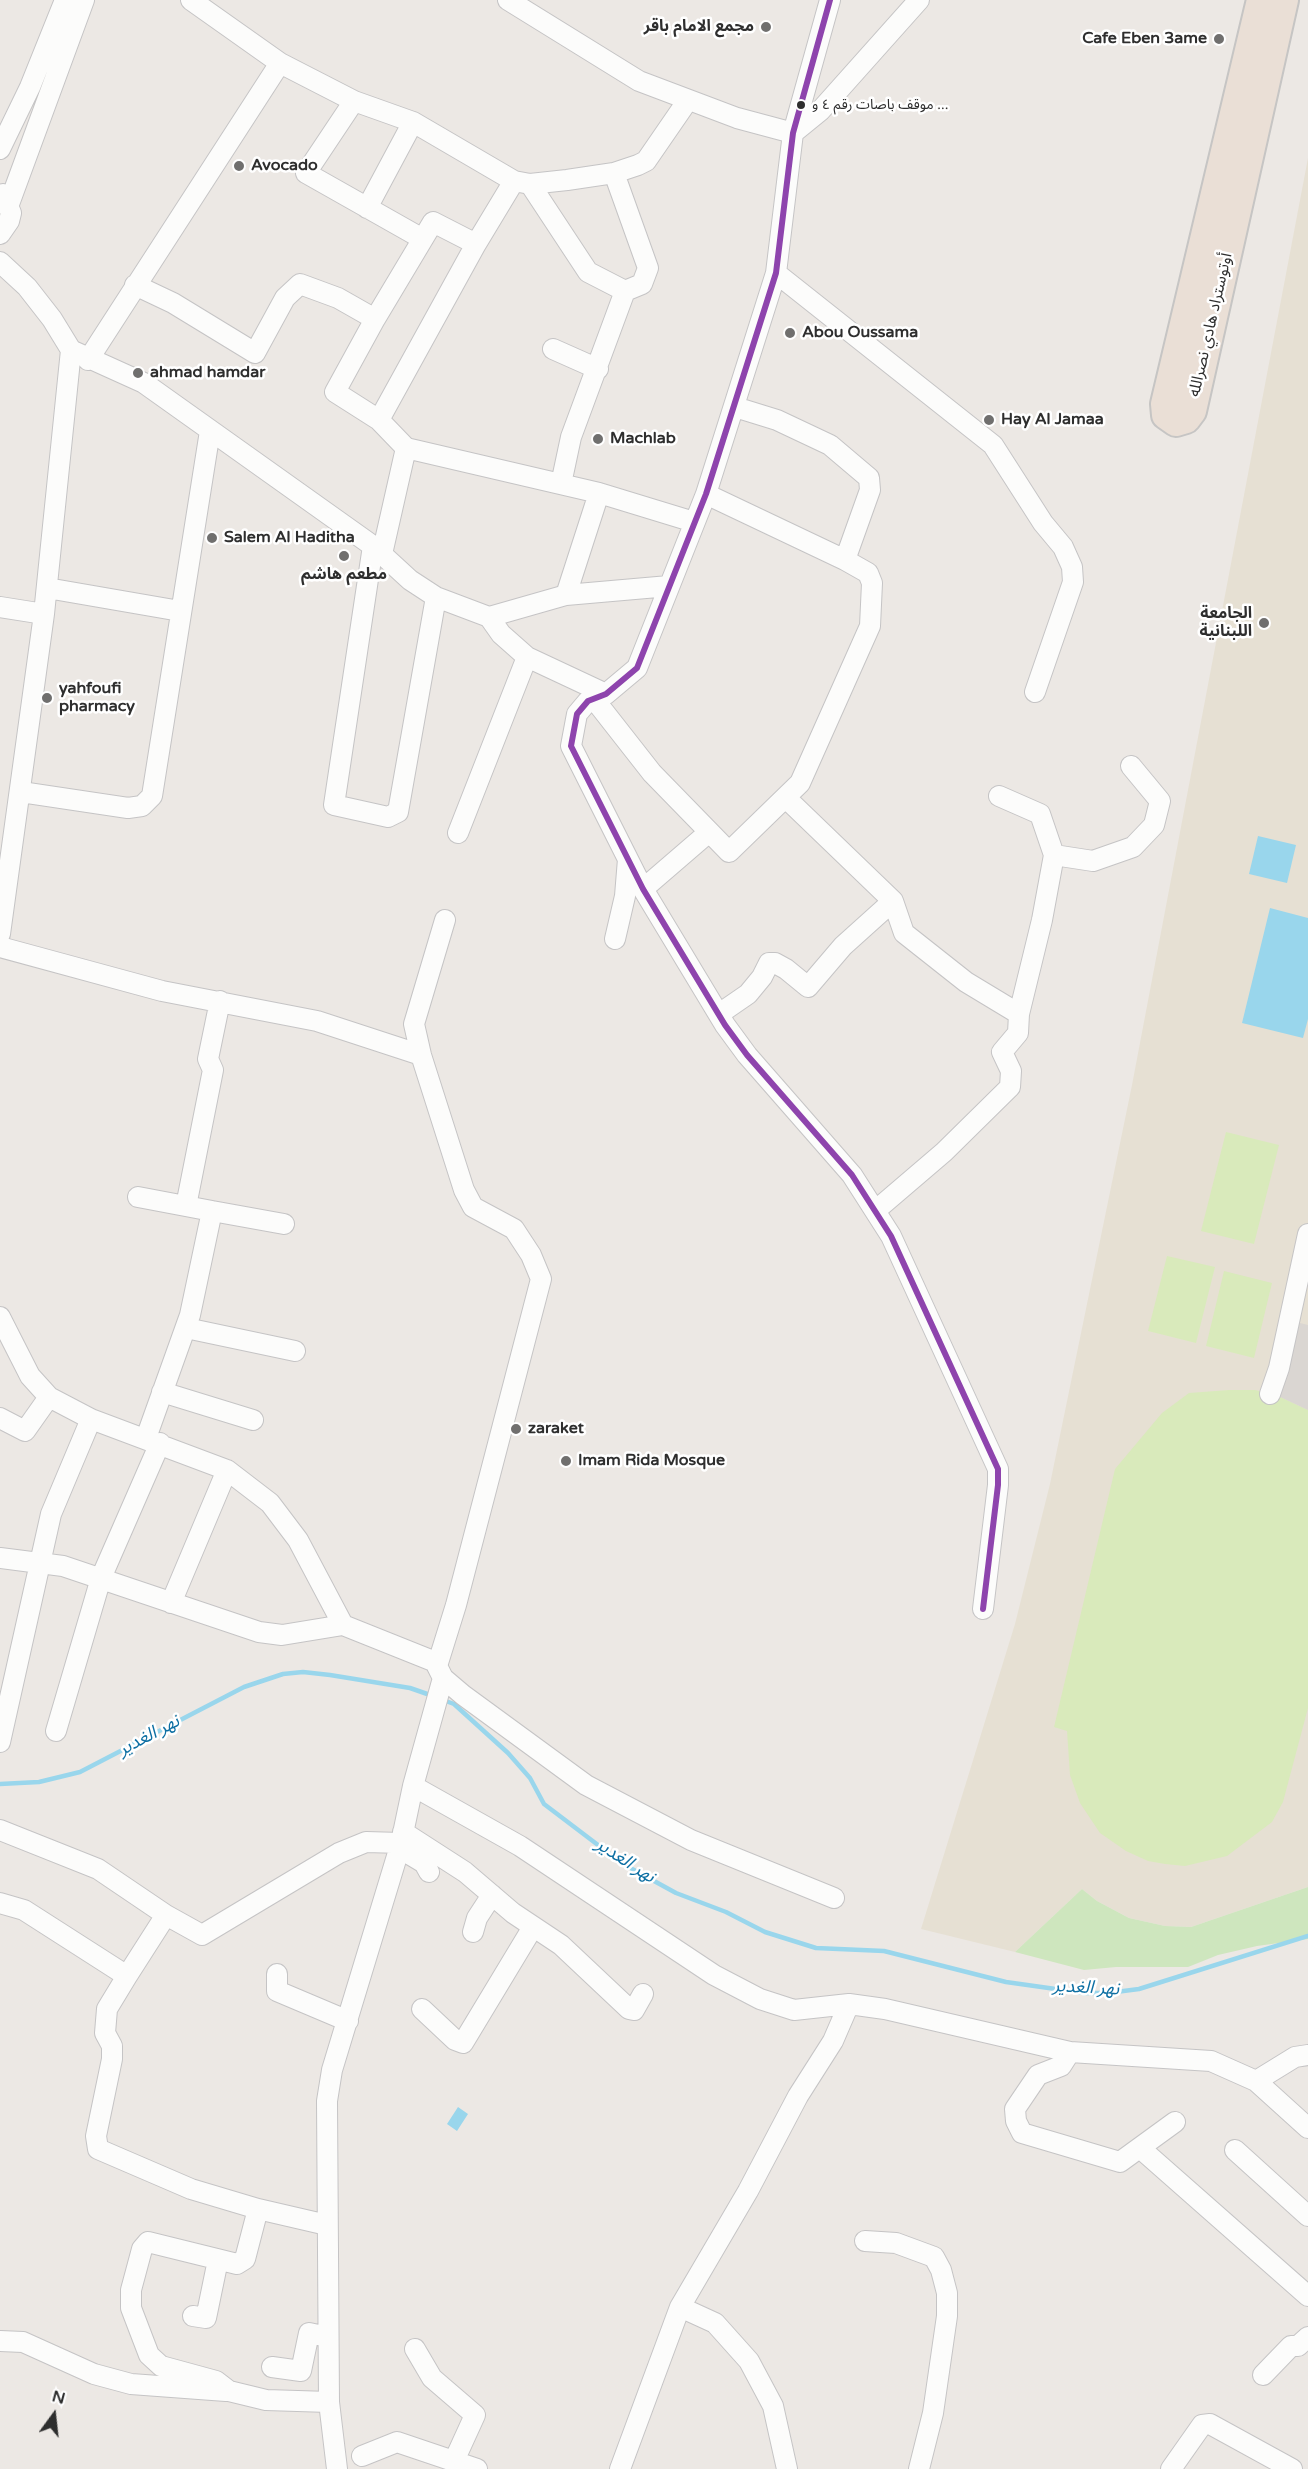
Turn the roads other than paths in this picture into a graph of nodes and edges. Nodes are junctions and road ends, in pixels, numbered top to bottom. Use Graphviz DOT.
graph roads {
  1 [pos="65,0"];
  2 [pos="84,0"];
  3 [pos="191,0"];
  4 [pos="508,0"];
  5 [pos="830,0"];
  6 [pos="1261,0"];
  7 [pos="1284,0"];
  8 [pos="915,2"];
  9 [pos="280,63"];
  10 [pos="688,100"];
  11 [pos="354,101"];
  12 [pos="413,122"];
  13 [pos="793,133"];
  14 [pos="0,149"];
  15 [pos="614,173"];
  16 [pos="522,182"];
  17 [pos="5,197"];
  18 [pos="367,208"];
  19 [pos="0,234"];
  20 [pos="421,238"];
  21 [pos="476,243"];
  22 [pos="0,262"];
  23 [pos="776,273"];
  24 [pos="135,285"];
  25 [pos="625,291"];
  26 [pos="375,319"];
  27 [pos="553,349"];
  28 [pos="71,350"];
  29 [pos="88,360"];
  30 [pos="598,369"];
  31 [pos="735,407"];
  32 [pos="379,420"];
  33 [pos="210,431"];
  34 [pos="406,448"];
  35 [pos="561,484"];
  36 [pos="599,493"];
  37 [pos="706,494"];
  38 [pos="694,522"];
  39 [pos="377,550"];
  40 [pos="845,560"];
  41 [pos="669,586"];
  42 [pos="47,588"];
  43 [pos="566,595"];
  44 [pos="436,597"];
  45 [pos="0,607"];
  46 [pos="180,611"];
  47 [pos="44,614"];
  48 [pos="489,617"];
  49 [pos="527,657"];
  50 [pos="1035,692"];
  51 [pos="600,697"];
  52 [pos="1131,766"];
  53 [pos="999,796"];
  54 [pos="786,798"];
  55 [pos="13,799"];
  56 [pos="458,833"];
  57 [pos="708,833"];
  58 [pos="1054,855"];
  59 [pos="628,856"];
  60 [pos="4,876"];
  61 [pos="643,889"];
  62 [pos="893,901"];
  63 [pos="445,920"];
  64 [pos="0,928"];
  65 [pos="0,934"];
  66 [pos="615,939"];
  67 [pos="0,947"];
  68 [pos="220,1001"];
  69 [pos="719,1014"];
  70 [pos="1019,1014"];
  71 [pos="421,1055"];
  72 [pos="138,1197"];
  73 [pos="186,1206"];
  74 [pos="212,1211"];
  75 [pos="875,1211"];
  76 [pos="284,1224"];
  77 [pos="1308,1234"];
  78 [pos="0,1317"];
  79 [pos="186,1328"];
  80 [pos="295,1351"];
  81 [pos="162,1392"];
  82 [pos="1270,1394"];
  83 [pos="49,1397"];
  84 [pos="0,1418"];
  85 [pos="91,1419"];
  86 [pos="253,1420"];
  87 [pos="153,1441"];
  88 [pos="227,1470"];
  89 [pos="0,1558"];
  90 [pos="39,1562"];
  91 [pos="101,1578"];
  92 [pos="171,1603"];
  93 [pos="983,1609"];
  94 [pos="343,1625"];
  95 [pos="439,1682"];
  96 [pos="57,1731"];
  97 [pos="0,1742"];
  98 [pos="413,1786"];
  99 [pos="0,1830"];
  100 [pos="401,1841"];
  101 [pos="429,1872"];
  102 [pos="492,1895"];
  103 [pos="834,1898"];
  104 [pos="0,1903"];
  105 [pos="166,1915"];
  106 [pos="533,1927"];
  107 [pos="473,1932"];
  108 [pos="278,1974"];
  109 [pos="127,1976"];
  110 [pos="643,1994"];
  111 [pos="849,2004"];
  112 [pos="422,2009"];
  113 [pos="348,2021"];
  114 [pos="1070,2052"];
  115 [pos="1308,2055"];
  116 [pos="1256,2081"];
  117 [pos="1175,2122"];
  118 [pos="1308,2128"];
  119 [pos="1140,2148"];
  120 [pos="1235,2150"];
  121 [pos="258,2209"];
  122 [pos="1308,2216"];
  123 [pos="327,2225"];
  124 [pos="865,2241"];
  125 [pos="218,2260"];
  126 [pos="1308,2296"];
  127 [pos="680,2307"];
  128 [pos="193,2316"];
  129 [pos="328,2337"];
  130 [pos="0,2341"];
  131 [pos="1305,2346"];
  132 [pos="415,2349"];
  133 [pos="272,2367"];
  134 [pos="1263,2375"];
  135 [pos="229,2391"];
  136 [pos="329,2402"];
  137 [pos="454,2461"];
  138 [pos="366,2462"];
  139 [pos="336,2464"];
  140 [pos="477,2469"];
  141 [pos="620,2469"];
  142 [pos="787,2469"];
  143 [pos="919,2469"];
  144 [pos="1171,2469"];
  145 [pos="1292,2469"];
  1 -- 14 [label="street"];
  2 -- 17 [label="street"];
  3 -- 9 [label="street"];
  4 -- 10 [label="street"];
  5 -- 13 [label="street"];
  6 -- 7 [label="highway, أوتوستراد هادي نصرالله"];
  8 -- 13 [label="street"];
  9 -- 11 [label="street"];
  9 -- 24 [label="street"];
  10 -- 13 [label="street"];
  10 -- 15 [label="street"];
  11 -- 12 [label="street"];
  11 -- 18 [label="street"];
  12 -- 16 [label="street"];
  12 -- 18 [label="street"];
  13 -- 23 [label="street"];
  15 -- 16 [label="street"];
  15 -- 25 [label="street"];
  16 -- 21 [label="street"];
  16 -- 25 [label="street"];
  17 -- 19 [label="street"];
  18 -- 20 [label="street"];
  20 -- 21 [label="street"];
  20 -- 26 [label="street"];
  21 -- 32 [label="street"];
  22 -- 28 [label="street"];
  23 -- 31 [label="street"];
  23 -- 50 [label="street"];
  24 -- 26 [label="street"];
  24 -- 29 [label="street"];
  25 -- 30 [label="street"];
  26 -- 32 [label="street"];
  27 -- 30 [label="street"];
  28 -- 29 [label="street"];
  28 -- 42 [label="street"];
  29 -- 33 [label="street"];
  30 -- 35 [label="street"];
  31 -- 37 [label="street"];
  31 -- 40 [label="street"];
  32 -- 34 [label="street"];
  33 -- 39 [label="street"];
  33 -- 46 [label="street"];
  34 -- 35 [label="street"];
  34 -- 39 [label="street"];
  35 -- 36 [label="street"];
  36 -- 38 [label="street"];
  36 -- 43 [label="street"];
  37 -- 38 [label="street"];
  37 -- 40 [label="street"];
  38 -- 41 [label="street"];
  39 -- 44 [label="street"];
  39 -- 44 [label="street"];
  40 -- 54 [label="street"];
  41 -- 43 [label="street"];
  41 -- 51 [label="street"];
  42 -- 46 [label="street"];
  42 -- 47 [label="street"];
  43 -- 48 [label="street"];
  44 -- 48 [label="street"];
  45 -- 47 [label="street"];
  46 -- 55 [label="street"];
  47 -- 55 [label="street"];
  48 -- 49 [label="street"];
  49 -- 51 [label="street"];
  49 -- 56 [label="street"];
  51 -- 57 [label="street"];
  51 -- 59 [label="street"];
  52 -- 58 [label="street"];
  53 -- 58 [label="street"];
  54 -- 57 [label="street"];
  54 -- 62 [label="street"];
  55 -- 60 [label="street"];
  57 -- 61 [label="street"];
  58 -- 70 [label="street"];
  59 -- 61 [label="street"];
  59 -- 66 [label="street"];
  60 -- 64 [label="street"];
  61 -- 69 [label="street"];
  62 -- 69 [label="street"];
  62 -- 70 [label="street"];
  63 -- 71 [label="street"];
  64 -- 65 [label="street"];
  67 -- 68 [label="street"];
  68 -- 71 [label="street"];
  68 -- 73 [label="street"];
  69 -- 75 [label="street"];
  70 -- 75 [label="street"];
  71 -- 95 [label="street"];
  72 -- 73 [label="street"];
  73 -- 74 [label="street"];
  74 -- 76 [label="street"];
  74 -- 79 [label="street"];
  75 -- 93 [label="street"];
  77 -- 82 [label="street"];
  78 -- 83 [label="street"];
  79 -- 80 [label="street"];
  79 -- 81 [label="street"];
  81 -- 86 [label="street"];
  81 -- 87 [label="street"];
  83 -- 84 [label="street"];
  83 -- 85 [label="street"];
  85 -- 87 [label="street"];
  85 -- 90 [label="street"];
  87 -- 88 [label="street"];
  87 -- 91 [label="street"];
  88 -- 92 [label="street"];
  88 -- 94 [label="street"];
  89 -- 90 [label="street"];
  90 -- 91 [label="street"];
  90 -- 97 [label="street"];
  91 -- 92 [label="street"];
  91 -- 96 [label="street"];
  92 -- 94 [label="street"];
  94 -- 95 [label="street"];
  95 -- 98 [label="street"];
  95 -- 103 [label="street"];
  98 -- 100 [label="street"];
  98 -- 111 [label="street"];
  99 -- 105 [label="street"];
  100 -- 101 [label="street"];
  100 -- 102 [label="street"];
  100 -- 105 [label="street"];
  100 -- 113 [label="street"];
  102 -- 106 [label="street"];
  102 -- 107 [label="street"];
  104 -- 109 [label="street"];
  105 -- 109 [label="street"];
  106 -- 110 [label="street"];
  106 -- 112 [label="street"];
  108 -- 113 [label="street"];
  109 -- 121 [label="street"];
  111 -- 114 [label="street"];
  111 -- 127 [label="street"];
  113 -- 123 [label="street"];
  114 -- 116 [label="street"];
  114 -- 119 [label="street"];
  115 -- 116 [label="street"];
  116 -- 118 [label="street"];
  117 -- 119 [label="street"];
  119 -- 126 [label="street"];
  120 -- 122 [label="street"];
  121 -- 123 [label="street"];
  121 -- 125 [label="street"];
  123 -- 129 [label="street"];
  124 -- 143 [label="street"];
  125 -- 128 [label="street"];
  125 -- 135 [label="street"];
  127 -- 141 [label="street"];
  127 -- 142 [label="street"];
  129 -- 133 [label="street"];
  129 -- 136 [label="street"];
  130 -- 135 [label="street"];
  131 -- 134 [label="street"];
  132 -- 137 [label="street"];
  135 -- 136 [label="street"];
  136 -- 139 [label="street"];
  137 -- 138 [label="street"];
  137 -- 140 [label="street"];
  138 -- 139 [label="street"];
  144 -- 145 [label="street"];
}
